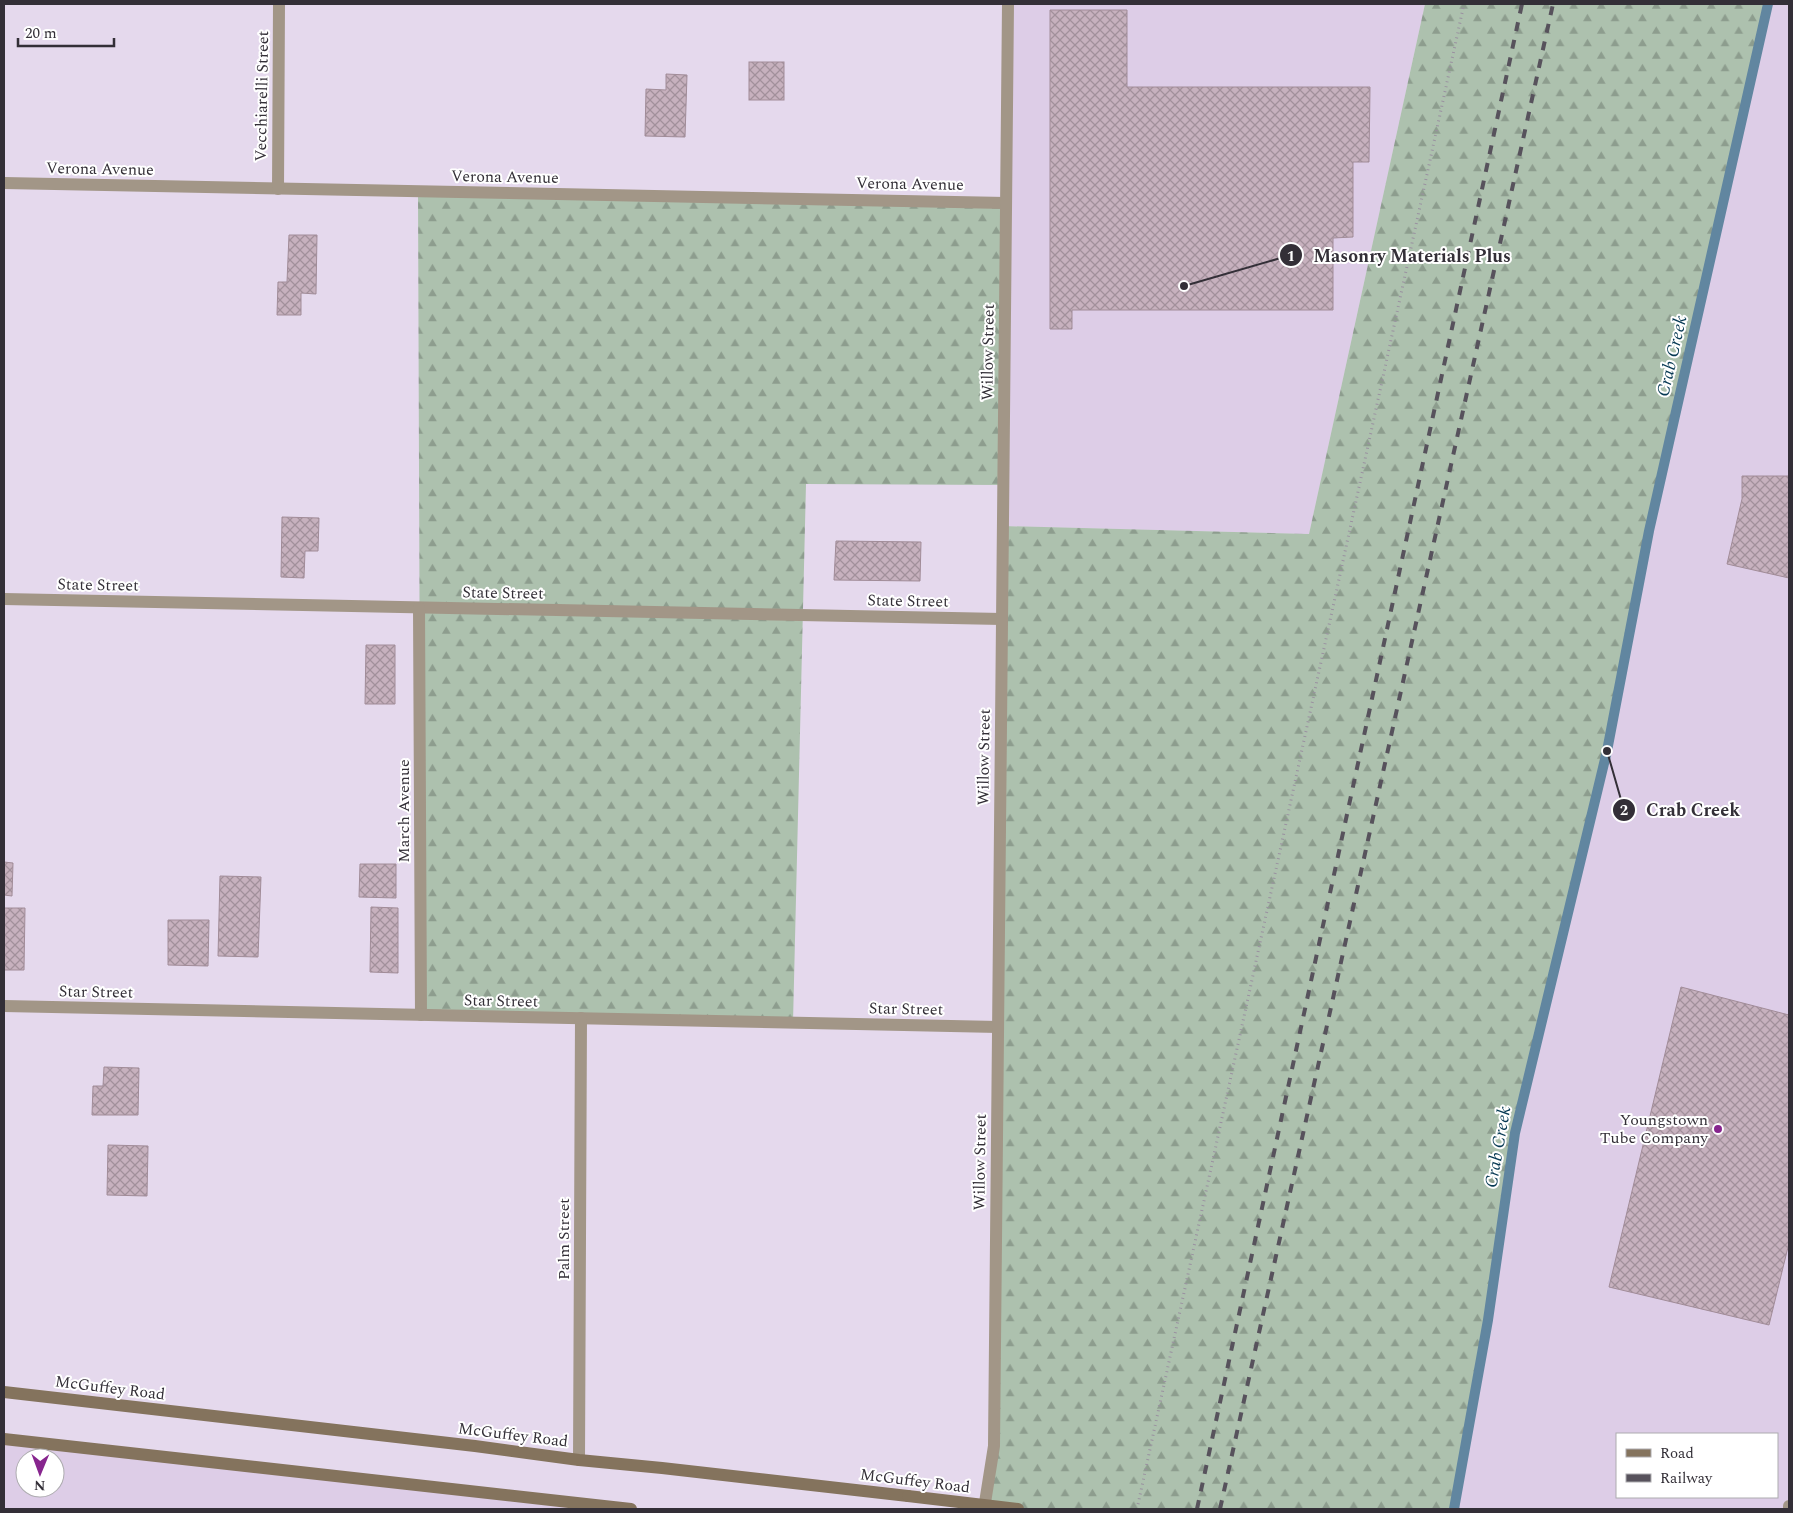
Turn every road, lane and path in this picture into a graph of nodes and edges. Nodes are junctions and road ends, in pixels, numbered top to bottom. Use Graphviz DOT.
graph roads {
  1 [pos="280,4"];
  2 [pos="1008,4"];
  3 [pos="1464,4"];
  4 [pos="4,183"];
  5 [pos="278,189"];
  6 [pos="1006,203"];
  7 [pos="4,600"];
  8 [pos="419,608"];
  9 [pos="1002,620"];
  10 [pos="4,1006"];
  11 [pos="421,1015"];
  12 [pos="581,1018"];
  13 [pos="998,1027"];
  14 [pos="4,1392"];
  15 [pos="4,1439"];
  16 [pos="579,1460"];
  17 [pos="575,1506"];
  18 [pos="631,1509"];
  19 [pos="984,1509"];
  20 [pos="1018,1509"];
  21 [pos="1137,1509"];
  1 -- 5 [label="street, Vecchiarelli Street"];
  2 -- 6 [label="street, Willow Street"];
  3 -- 21 [label="path"];
  4 -- 5 [label="street, Verona Avenue"];
  5 -- 6 [label="street, Verona Avenue"];
  6 -- 9 [label="street, Willow Street"];
  7 -- 8 [label="street, State Street"];
  8 -- 9 [label="street, State Street"];
  8 -- 11 [label="street, March Avenue"];
  9 -- 13 [label="street, Willow Street"];
  10 -- 11 [label="street, Star Street"];
  11 -- 12 [label="street, Star Street"];
  12 -- 13 [label="street, Star Street"];
  12 -- 16 [label="street, Palm Street"];
  13 -- 19 [label="street, Willow Street"];
  14 -- 16 [label="main road, McGuffey Road"];
  15 -- 17 [label="main road"];
  16 -- 20 [label="main road, McGuffey Road, bridge"];
  17 -- 18 [label="main road"];
}
